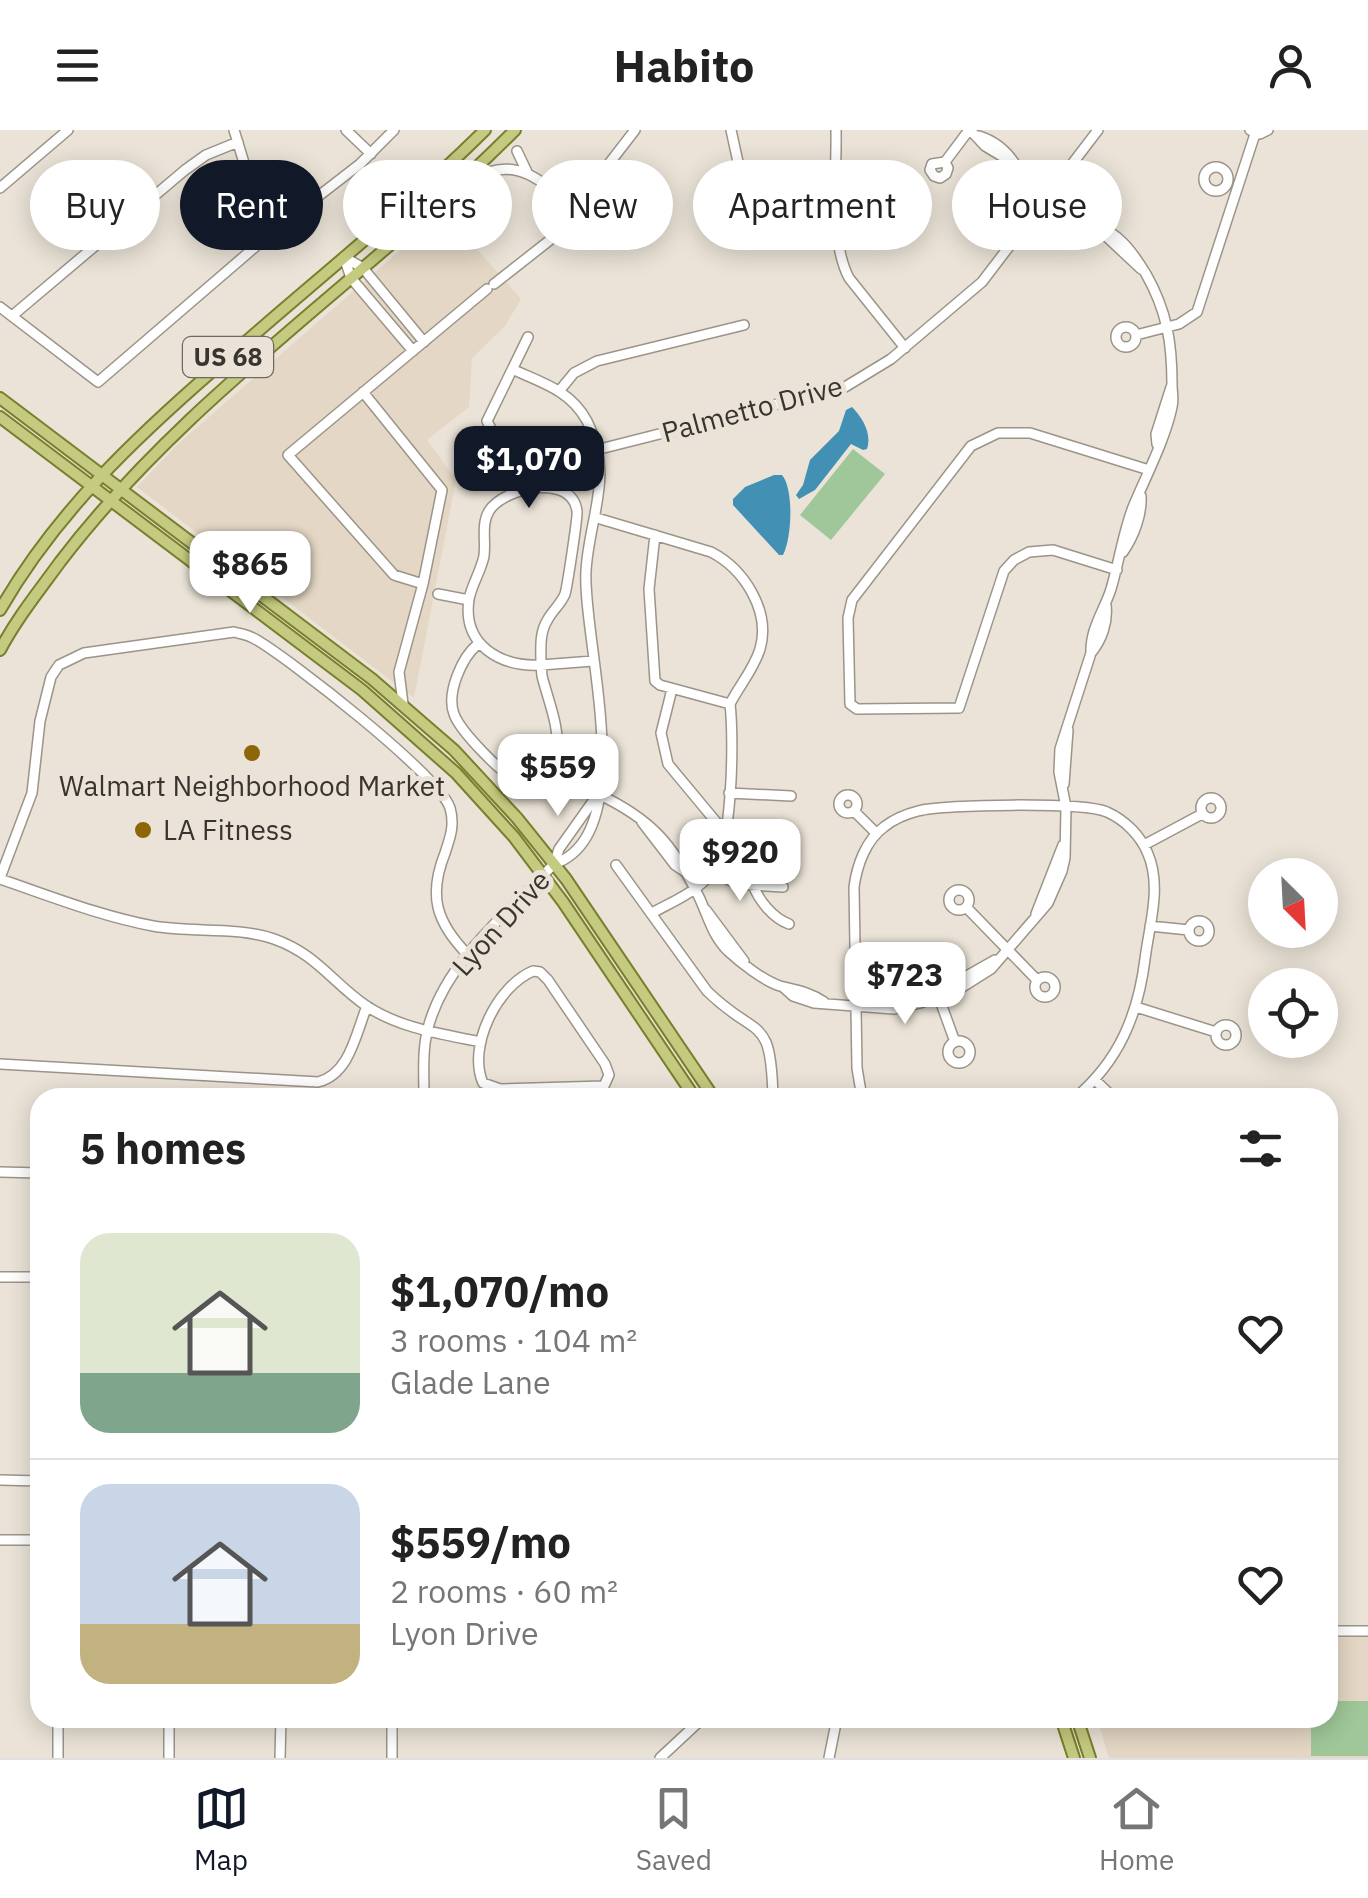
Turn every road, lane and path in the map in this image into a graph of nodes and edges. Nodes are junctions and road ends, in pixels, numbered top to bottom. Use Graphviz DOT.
graph roads {
  1 [pos="68,130"];
  2 [pos="234,130"];
  3 [pos="346,130"];
  4 [pos="394,130"];
  5 [pos="485,130"];
  6 [pos="516,130"];
  7 [pos="635,130"];
  8 [pos="731,130"];
  9 [pos="836,130"];
  10 [pos="1098,130"];
  11 [pos="1268,130"];
  12 [pos="973,132"];
  13 [pos="1252,132"];
  14 [pos="238,142"];
  15 [pos="518,150"];
  16 [pos="371,154"];
  17 [pos="243,160"];
  18 [pos="612,160"];
  19 [pos="738,160"];
  20 [pos="1008,160"];
  21 [pos="1075,160"];
  22 [pos="945,162"];
  23 [pos="512,170"];
  24 [pos="527,172"];
  25 [pos="532,176"];
  26 [pos="0,188"];
  27 [pos="323,192"];
  28 [pos="252,250"];
  29 [pos="537,250"];
  30 [pos="1007,250"];
  31 [pos="1122,250"];
  32 [pos="344,257"];
  33 [pos="363,268"];
  34 [pos="351,278"];
  35 [pos="0,307"];
  36 [pos="12,316"];
  37 [pos="744,325"];
  38 [pos="1169,327"];
  39 [pos="1136,334"];
  40 [pos="530,335"];
  41 [pos="424,342"];
  42 [pos="905,348"];
  43 [pos="413,352"];
  44 [pos="514,370"];
  45 [pos="560,390"];
  46 [pos="363,392"];
  47 [pos="0,398"];
  48 [pos="0,417"];
  49 [pos="485,425"];
  50 [pos="596,450"];
  51 [pos="1149,470"];
  52 [pos="102,474"];
  53 [pos="92,487"];
  54 [pos="120,488"];
  55 [pos="109,500"];
  56 [pos="597,518"];
  57 [pos="655,535"];
  58 [pos="1117,570"];
  59 [pos="423,584"];
  60 [pos="438,594"];
  61 [pos="469,600"];
  62 [pos="0,610"];
  63 [pos="478,644"];
  64 [pos="0,650"];
  65 [pos="593,661"];
  66 [pos="541,664"];
  67 [pos="399,672"];
  68 [pos="381,686"];
  69 [pos="672,688"];
  70 [pos="403,704"];
  71 [pos="730,704"];
  72 [pos="728,793"];
  73 [pos="598,794"];
  74 [pos="791,796"];
  75 [pos="1066,807"];
  76 [pos="854,811"];
  77 [pos="1202,814"];
  78 [pos="876,834"];
  79 [pos="727,835"];
  80 [pos="1144,845"];
  81 [pos="554,864"];
  82 [pos="616,864"];
  83 [pos="714,872"];
  84 [pos="543,876"];
  85 [pos="0,878"];
  86 [pos="753,885"];
  87 [pos="783,886"];
  88 [pos="695,889"];
  89 [pos="966,907"];
  90 [pos="652,913"];
  91 [pos="789,924"];
  92 [pos="1150,926"];
  93 [pos="1189,930"];
  94 [pos="1007,951"];
  95 [pos="468,956"];
  96 [pos="1037,980"];
  97 [pos="939,994"];
  98 [pos="367,1006"];
  99 [pos="857,1007"];
  100 [pos="1136,1007"];
  101 [pos="427,1030"];
  102 [pos="1216,1032"];
  103 [pos="481,1042"];
  104 [pos="955,1042"];
  105 [pos="0,1064"];
  106 [pos="1094,1080"];
  107 [pos="424,1088"];
  108 [pos="490,1088"];
  109 [pos="598,1088"];
  110 [pos="688,1088"];
  111 [pos="707,1088"];
  112 [pos="772,1088"];
  113 [pos="861,1088"];
  114 [pos="1086,1088"];
  115 [pos="1103,1088"];
  116 [pos="0,1172"];
  117 [pos="30,1172"];
  118 [pos="0,1277"];
  119 [pos="30,1278"];
  120 [pos="0,1480"];
  121 [pos="30,1480"];
  122 [pos="0,1540"];
  123 [pos="30,1540"];
  124 [pos="1338,1631"];
  125 [pos="1368,1631"];
  126 [pos="58,1728"];
  127 [pos="169,1728"];
  128 [pos="280,1728"];
  129 [pos="392,1728"];
  130 [pos="692,1728"];
  131 [pos="835,1728"];
  132 [pos="1065,1728"];
  133 [pos="1080,1728"];
  134 [pos="58,1758"];
  135 [pos="169,1758"];
  136 [pos="280,1758"];
  137 [pos="392,1758"];
  138 [pos="660,1758"];
  139 [pos="829,1758"];
  140 [pos="1074,1758"];
  141 [pos="1090,1758"];
  1 -- 26 [label="street"];
  2 -- 14 [label="street"];
  3 -- 16 [label="street"];
  4 -- 16 [label="street"];
  5 -- 32 [label="main road, US 68"];
  6 -- 33 [label="main road, US 68"];
  7 -- 18 [label="street"];
  8 -- 19 [label="street"];
  9 -- 42 [label="street"];
  10 -- 21 [label="street, Palmetto Drive"];
  11 -- 13 [label="street"];
  12 -- 20 [label="street"];
  12 -- 22 [label="street"];
  13 -- 38 [label="street"];
  14 -- 17 [label="street"];
  14 -- 36 [label="street"];
  15 -- 24 [label="street"];
  16 -- 27 [label="street"];
  23 -- 24 [label="street"];
  24 -- 25 [label="street"];
  28 -- 36 [label="street"];
  29 -- 41 [label="street"];
  30 -- 42 [label="street, Palmetto Drive"];
  31 -- 38 [label="street"];
  32 -- 33 [label="street"];
  32 -- 34 [label="street"];
  32 -- 52 [label="main road, US 68"];
  33 -- 34 [label="main road, US 68"];
  33 -- 41 [label="street"];
  34 -- 43 [label="street"];
  34 -- 54 [label="main road, US 68"];
  35 -- 36 [label="street"];
  37 -- 45 [label="street"];
  38 -- 39 [label="street"];
  38 -- 51 [label="street"];
  40 -- 44 [label="street"];
  41 -- 43 [label="street"];
  42 -- 50 [label="street, Palmetto Drive"];
  43 -- 46 [label="street"];
  44 -- 45 [label="street"];
  44 -- 49 [label="street"];
  45 -- 50 [label="street"];
  46 -- 59 [label="street"];
  46 -- 59 [label="street"];
  47 -- 52 [label="main road"];
  48 -- 53 [label="main road"];
  50 -- 56 [label="street"];
  51 -- 58 [label="street"];
  51 -- 58 [label="street"];
  52 -- 53 [label="main road, US 68"];
  52 -- 54 [label="main road"];
  53 -- 55 [label="main road"];
  53 -- 62 [label="main road, US 68"];
  54 -- 55 [label="main road, US 68"];
  54 -- 68 [label="main road"];
  55 -- 64 [label="main road, US 68"];
  55 -- 84 [label="main road"];
  56 -- 57 [label="street"];
  56 -- 65 [label="street"];
  57 -- 69 [label="street"];
  57 -- 71 [label="street"];
  58 -- 75 [label="street"];
  59 -- 67 [label="street"];
  60 -- 61 [label="street"];
  61 -- 63 [label="street"];
  61 -- 66 [label="street"];
  63 -- 66 [label="street"];
  63 -- 66 [label="street"];
  65 -- 66 [label="street"];
  65 -- 73 [label="street"];
  67 -- 68 [label="street"];
  67 -- 70 [label="street"];
  68 -- 70 [label="main road"];
  69 -- 71 [label="street"];
  69 -- 79 [label="street"];
  70 -- 81 [label="main road"];
  71 -- 72 [label="street"];
  72 -- 74 [label="street"];
  72 -- 79 [label="street"];
  73 -- 81 [label="street, Lyon Drive"];
  73 -- 88 [label="street"];
  75 -- 78 [label="street"];
  75 -- 80 [label="street"];
  75 -- 94 [label="street"];
  76 -- 78 [label="street"];
  77 -- 80 [label="street"];
  78 -- 99 [label="street"];
  79 -- 83 [label="street"];
  80 -- 92 [label="street"];
  81 -- 84 [label="street, Lyon Drive"];
  81 -- 111 [label="main road"];
  82 -- 90 [label="street"];
  83 -- 86 [label="street"];
  83 -- 88 [label="street"];
  84 -- 95 [label="street, Lyon Drive"];
  84 -- 110 [label="main road"];
  85 -- 95 [label="street"];
  85 -- 98 [label="street"];
  86 -- 87 [label="street"];
  86 -- 91 [label="street"];
  88 -- 90 [label="street"];
  88 -- 99 [label="street"];
  89 -- 94 [label="street"];
  90 -- 112 [label="street"];
  92 -- 93 [label="street"];
  92 -- 100 [label="street"];
  94 -- 96 [label="street"];
  94 -- 97 [label="street"];
  95 -- 101 [label="street, Lyon Drive"];
  97 -- 99 [label="street"];
  97 -- 104 [label="street"];
  98 -- 101 [label="street"];
  98 -- 105 [label="street"];
  99 -- 113 [label="street"];
  100 -- 102 [label="street"];
  100 -- 106 [label="street"];
  101 -- 103 [label="street"];
  101 -- 107 [label="street, Lyon Drive"];
  103 -- 108 [label="street"];
  103 -- 109 [label="street"];
  106 -- 114 [label="street"];
  106 -- 115 [label="street"];
  116 -- 117 [label="street"];
  118 -- 119 [label="street"];
  120 -- 121 [label="street"];
  122 -- 123 [label="street"];
  124 -- 125 [label="street"];
  126 -- 134 [label="street"];
  127 -- 135 [label="street"];
  128 -- 136 [label="street"];
  129 -- 137 [label="street"];
  130 -- 138 [label="street"];
  131 -- 139 [label="street"];
  132 -- 140 [label="main road"];
  133 -- 141 [label="main road"];
}
